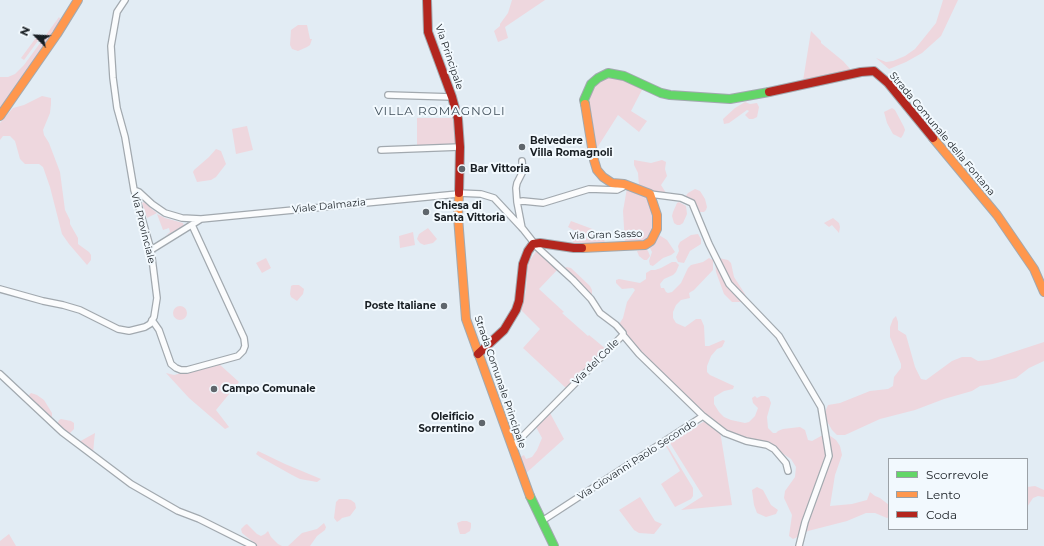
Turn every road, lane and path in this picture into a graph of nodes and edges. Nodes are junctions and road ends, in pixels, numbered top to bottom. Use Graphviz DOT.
graph roads {
  1 [pos="78,0"];
  2 [pos="124,0"];
  3 [pos="427,0"];
  4 [pos="388,95"];
  5 [pos="452,97"];
  6 [pos="0,116"];
  7 [pos="460,147"];
  8 [pos="381,150"];
  9 [pos="522,160"];
  10 [pos="624,184"];
  11 [pos="134,190"];
  12 [pos="458,193"];
  13 [pos="650,194"];
  14 [pos="517,202"];
  15 [pos="201,219"];
  16 [pos="192,225"];
  17 [pos="522,228"];
  18 [pos="534,244"];
  19 [pos="151,250"];
  20 [pos="0,289"];
  21 [pos="1044,292"];
  22 [pos="152,320"];
  23 [pos="623,335"];
  24 [pos="478,354"];
  25 [pos="0,374"];
  26 [pos="703,416"];
  27 [pos="512,447"];
  28 [pos="788,471"];
  29 [pos="542,521"];
  30 [pos="253,546"];
  31 [pos="554,546"];
  32 [pos="798,546"];
  1 -- 6 [label="street"];
  2 -- 11 [label="street, Via Provinciale"];
  3 -- 5 [label="street, Via Principale"];
  4 -- 5 [label="street"];
  5 -- 7 [label="street, Via Principale"];
  7 -- 8 [label="street"];
  7 -- 12 [label="street, Via Principale"];
  9 -- 14 [label="street"];
  10 -- 13 [label="street"];
  10 -- 14 [label="street"];
  10 -- 21 [label="street, Strada Comunale della Fontana"];
  11 -- 15 [label="street, Viale Dalmazia"];
  11 -- 19 [label="street, Via Provinciale"];
  12 -- 15 [label="street, Viale Dalmazia"];
  12 -- 17 [label="street, Viale Dalmazia"];
  12 -- 24 [label="street, Strada Comunale Principale"];
  13 -- 18 [label="street, Via Gran Sasso"];
  13 -- 32 [label="street"];
  14 -- 17 [label="street"];
  15 -- 16 [label="street, Viale Dalmazia"];
  16 -- 19 [label="street, Viale Dalmazia"];
  16 -- 22 [label="street"];
  17 -- 18 [label="street, Via del Colle"];
  18 -- 23 [label="street, Via del Colle"];
  18 -- 24 [label="street"];
  19 -- 22 [label="street, Via Provinciale"];
  20 -- 22 [label="street"];
  23 -- 26 [label="street"];
  23 -- 27 [label="street, Via del Colle"];
  24 -- 27 [label="street, Strada Comunale Principale"];
  25 -- 30 [label="street"];
  26 -- 28 [label="street, Via Giovanni Paolo Secondo"];
  26 -- 29 [label="street, Via Giovanni Paolo Secondo"];
  27 -- 29 [label="street, Strada Comunale Principale"];
  29 -- 31 [label="street, Strada Comunale Principale"];
}
